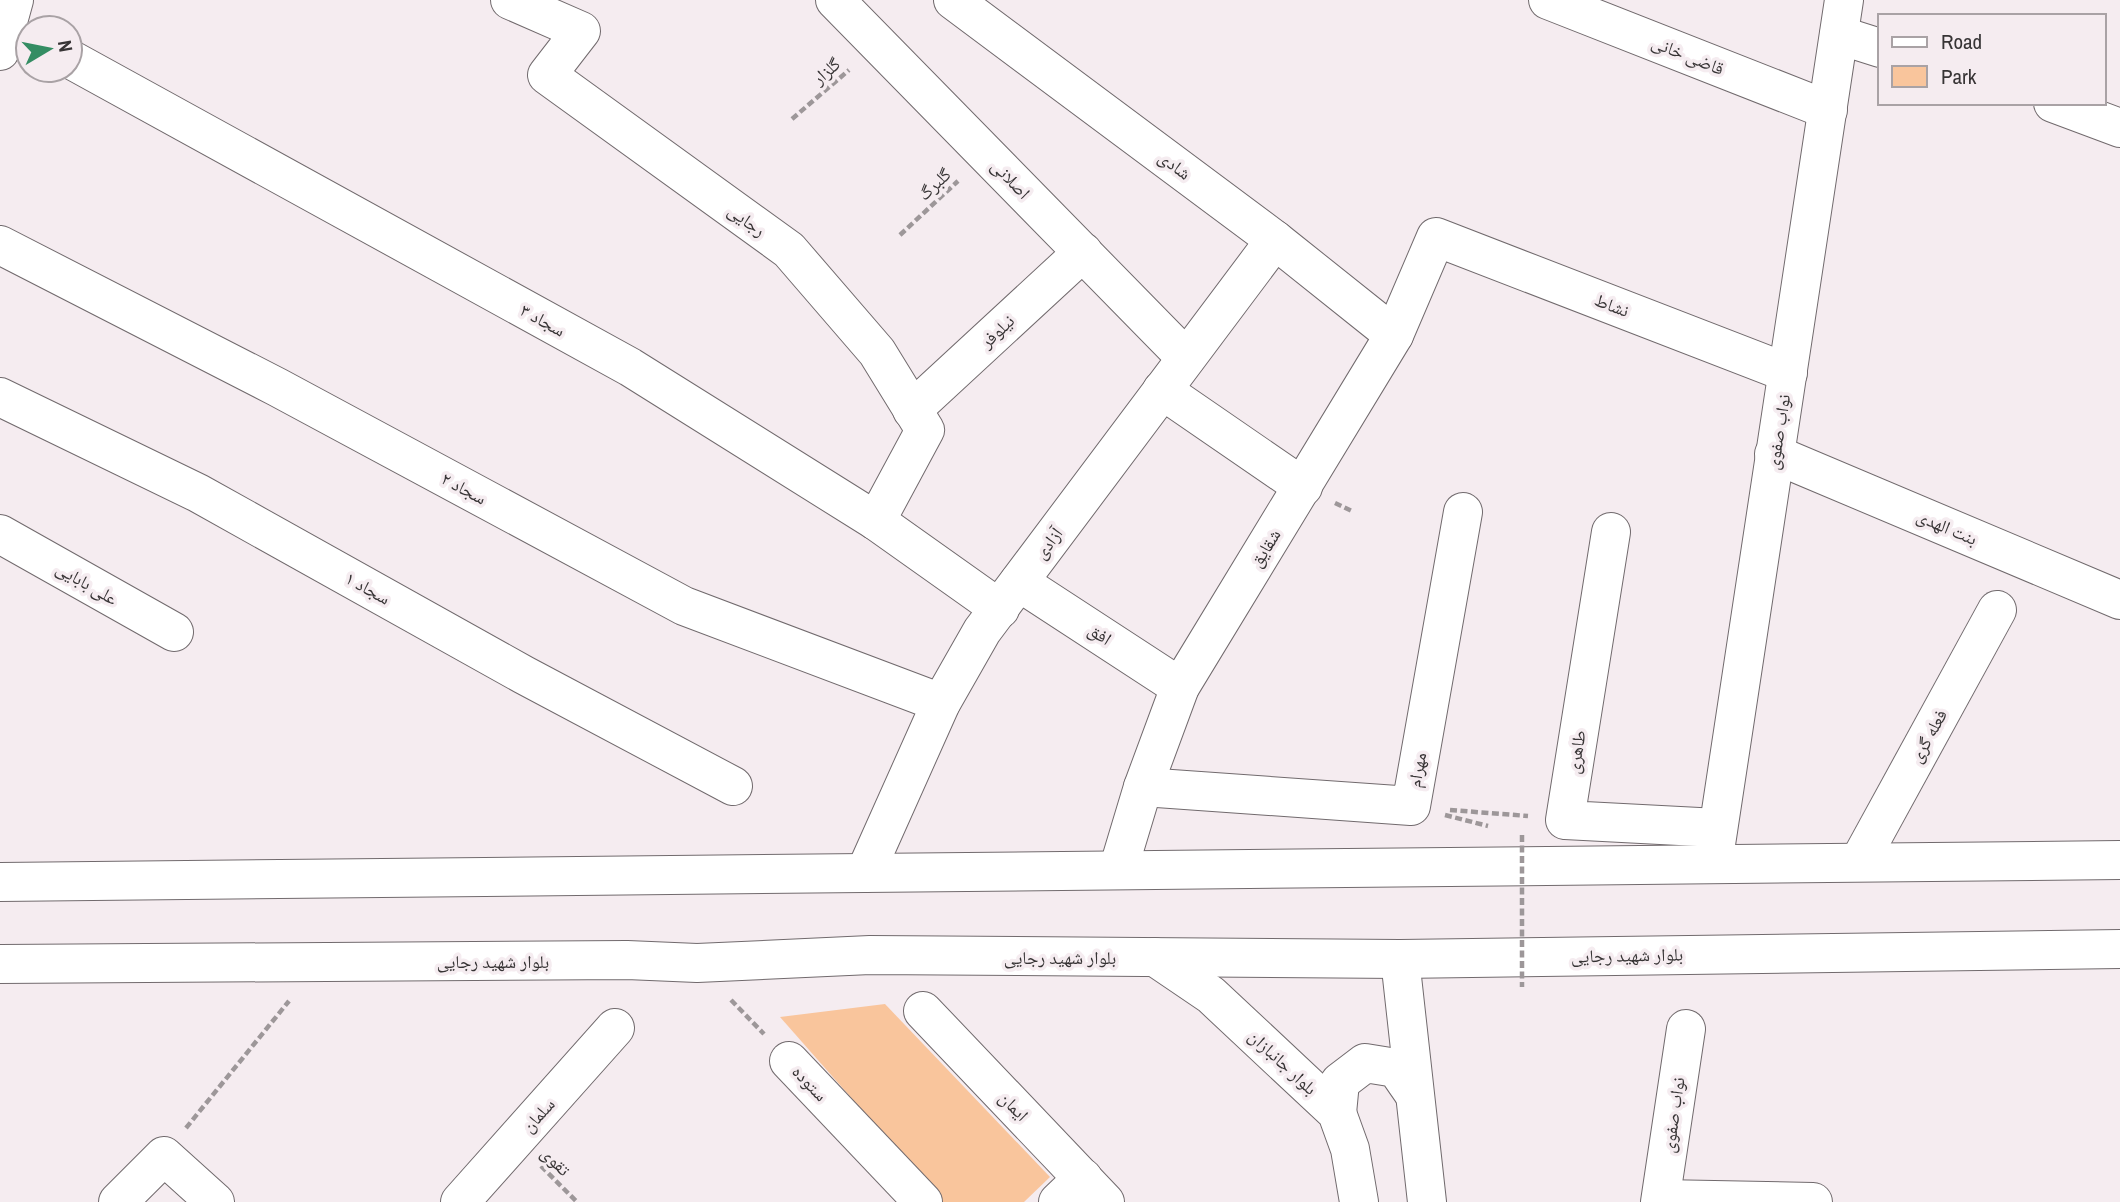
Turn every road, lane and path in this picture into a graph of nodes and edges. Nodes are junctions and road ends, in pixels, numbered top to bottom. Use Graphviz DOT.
graph roads {
  1 [pos="510,0"];
  2 [pos="835,0"];
  3 [pos="953,0"];
  4 [pos="1548,0"];
  5 [pos="1842,18"];
  6 [pos="879,44"];
  7 [pos="1878,46"];
  8 [pos="84,67"];
  9 [pos="2058,105"];
  10 [pos="1828,110"];
  11 [pos="792,119"];
  12 [pos="2120,128"];
  13 [pos="987,155"];
  14 [pos="900,235"];
  15 [pos="1436,237"];
  16 [pos="1275,240"];
  17 [pos="0,245"];
  18 [pos="1083,252"];
  19 [pos="1394,335"];
  20 [pos="1186,358"];
  21 [pos="1788,373"];
  22 [pos="1162,390"];
  23 [pos="0,397"];
  24 [pos="912,410"];
  25 [pos="1774,454"];
  26 [pos="1303,487"];
  27 [pos="1463,512"];
  28 [pos="876,521"];
  29 [pos="1611,532"];
  30 [pos="0,534"];
  31 [pos="1009,595"];
  32 [pos="2120,600"];
  33 [pos="1997,610"];
  34 [pos="174,632"];
  35 [pos="1180,687"];
  36 [pos="941,703"];
  37 [pos="733,786"];
  38 [pos="1143,787"];
  39 [pos="1410,806"];
  40 [pos="1565,820"];
  41 [pos="1497,829"];
  42 [pos="1509,832"];
  43 [pos="1522,835"];
  44 [pos="1715,846"];
  45 [pos="2120,860"];
  46 [pos="1859,862"];
  47 [pos="1118,870"];
  48 [pos="865,873"];
  49 [pos="0,882"];
  50 [pos="2120,949"];
  51 [pos="1155,957"];
  52 [pos="1400,959"];
  53 [pos="321,962"];
  54 [pos="697,963"];
  55 [pos="0,964"];
  56 [pos="1522,987"];
  57 [pos="923,1011"];
  58 [pos="615,1028"];
  59 [pos="1686,1029"];
  60 [pos="789,1061"];
  61 [pos="1414,1094"];
  62 [pos="1336,1113"];
  63 [pos="515,1140"];
  64 [pos="164,1156"];
  65 [pos="1082,1194"];
  66 [pos="1661,1200"];
  67 [pos="118,1202"];
  68 [pos="215,1202"];
  69 [pos="460,1202"];
  70 [pos="577,1202"];
  71 [pos="923,1202"];
  72 [pos="1359,1202"];
  73 [pos="1427,1202"];
  74 [pos="1813,1202"];
  1 -- 24 [label="main road, رجایی"];
  2 -- 6 [label="main road, اصلانی"];
  3 -- 16 [label="main road, شادی"];
  4 -- 10 [label="main road, قاضی خانی"];
  5 -- 7 [label="main road"];
  5 -- 10 [label="main road, نواب صفوی"];
  6 -- 11 [label="path, گلزار"];
  6 -- 13 [label="main road, اصلانی"];
  8 -- 28 [label="main road, سجاد ۳"];
  9 -- 12 [label="main road"];
  10 -- 21 [label="main road, نواب صفوی"];
  13 -- 14 [label="path, گلبرگ"];
  13 -- 18 [label="main road, اصلانی"];
  15 -- 19 [label="main road, شقایق"];
  15 -- 21 [label="main road, نشاط"];
  16 -- 19 [label="main road, شادی"];
  16 -- 20 [label="main road, آزادی"];
  17 -- 36 [label="main road, سجاد ۲"];
  18 -- 20 [label="main road, اصلانی"];
  18 -- 24 [label="main road, نیلوفر"];
  19 -- 26 [label="main road, شقایق"];
  20 -- 22 [label="main road, آزادی"];
  21 -- 25 [label="main road, نواب صفوی"];
  22 -- 26 [label="main road"];
  22 -- 31 [label="main road, آزادی"];
  23 -- 37 [label="main road, سجاد ۱"];
  24 -- 28 [label="main road, رجایی"];
  25 -- 32 [label="main road, بنت الهدی"];
  25 -- 44 [label="main road, نواب صفوی"];
  26 -- 35 [label="main road, شقایق"];
  27 -- 39 [label="main road, مهرام"];
  28 -- 31 [label="main road, سجاد ۳"];
  29 -- 40 [label="main road, طاهری"];
  30 -- 34 [label="main road, علی بابایی"];
  31 -- 35 [label="main road, افق"];
  31 -- 36 [label="main road, آزادی"];
  33 -- 46 [label="main road, فعله گری"];
  35 -- 38 [label="main road, شقایق"];
  36 -- 48 [label="main road, آزادی"];
  38 -- 39 [label="main road, مهرام"];
  38 -- 47 [label="main road, شقایق"];
  39 -- 40 [label="path"];
  39 -- 41 [label="path"];
  40 -- 43 [label="path"];
  40 -- 44 [label="main road"];
  42 -- 43 [label="path"];
  43 -- 56 [label="path, bridge"];
  44 -- 46 [label="main road"];
  44 -- 47 [label="main road"];
  45 -- 46 [label="main road"];
  47 -- 48 [label="main road"];
  48 -- 49 [label="main road"];
  50 -- 52 [label="main road, بلوار شهید رجایی"];
  51 -- 52 [label="main road, بلوار شهید رجایی"];
  51 -- 54 [label="main road, بلوار شهید رجایی"];
  51 -- 62 [label="main road, بلوار جانبازان"];
  52 -- 61 [label="main road"];
  53 -- 54 [label="main road, بلوار شهید رجایی"];
  53 -- 55 [label="main road, بلوار شهید رجایی"];
  53 -- 64 [label="path"];
  54 -- 60 [label="path, ستوده"];
  57 -- 65 [label="main road, ایمان"];
  58 -- 63 [label="main road, سلمان"];
  59 -- 66 [label="main road, نواب صفوی"];
  60 -- 71 [label="main road, ستوده"];
  61 -- 62 [label="main road"];
  61 -- 73 [label="main road"];
  62 -- 72 [label="main road, بلوار جانبازان"];
  63 -- 69 [label="main road, سلمان"];
  63 -- 70 [label="path, تقوی"];
  64 -- 67 [label="main road"];
  64 -- 68 [label="main road"];
  66 -- 74 [label="main road"];
}
